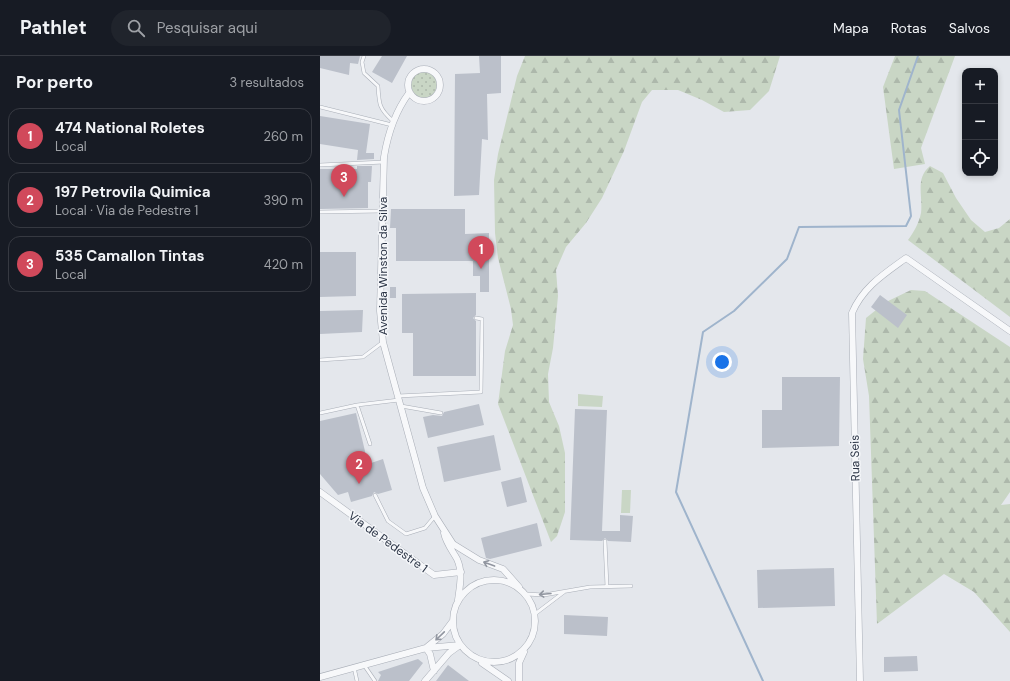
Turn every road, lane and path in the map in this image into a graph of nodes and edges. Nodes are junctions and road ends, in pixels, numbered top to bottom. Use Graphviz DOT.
graph roads {
  1 [pos="364,56"];
  2 [pos="409,93"];
  3 [pos="320,108"];
  4 [pos="392,123"];
  5 [pos="384,162"];
  6 [pos="320,165"];
  7 [pos="383,211"];
  8 [pos="320,212"];
  9 [pos="476,318"];
  10 [pos="1010,331"];
  11 [pos="382,342"];
  12 [pos="320,360"];
  13 [pos="399,400"];
  14 [pos="357,405"];
  15 [pos="441,413"];
  16 [pos="320,414"];
  17 [pos="370,444"];
  18 [pos="320,492"];
  19 [pos="375,495"];
  20 [pos="435,516"];
  21 [pos="443,530"];
  22 [pos="605,541"];
  23 [pos="461,572"];
  24 [pos="631,586"];
  25 [pos="519,587"];
  26 [pos="607,587"];
  27 [pos="565,591"];
  28 [pos="526,594"];
  29 [pos="458,600"];
  30 [pos="536,614"];
  31 [pos="452,622"];
  32 [pos="460,645"];
  33 [pos="527,646"];
  34 [pos="426,648"];
  35 [pos="477,659"];
  36 [pos="364,665"];
  37 [pos="354,668"];
  38 [pos="434,671"];
  39 [pos="320,677"];
  40 [pos="357,681"];
  41 [pos="375,681"];
  42 [pos="425,681"];
  43 [pos="508,681"];
  44 [pos="519,681"];
  45 [pos="860,681"];
  1 -- 4 [label="lane"];
  2 -- 2 [label="street, Avenida Winston da Silva"];
  2 -- 4 [label="street, Avenida Winston da Silva"];
  3 -- 4 [label="lane"];
  4 -- 5 [label="street, Avenida Winston da Silva"];
  5 -- 6 [label="lane"];
  5 -- 7 [label="street, Avenida Winston da Silva"];
  7 -- 8 [label="lane"];
  7 -- 11 [label="street, Avenida Winston da Silva"];
  9 -- 13 [label="lane"];
  10 -- 45 [label="street, Rua Seis"];
  11 -- 12 [label="lane"];
  11 -- 13 [label="street, Avenida Winston da Silva"];
  13 -- 14 [label="lane"];
  13 -- 15 [label="lane"];
  13 -- 20 [label="street, Avenida Winston da Silva"];
  14 -- 16 [label="lane"];
  14 -- 17 [label="lane"];
  18 -- 23 [label="street, Via de Pedestre 1"];
  19 -- 20 [label="lane"];
  20 -- 21 [label="street, Avenida Winston da Silva"];
  21 -- 23 [label="street"];
  25 -- 21 [label="street, one-way"];
  22 -- 26 [label="lane"];
  23 -- 29 [label="street"];
  24 -- 26 [label="lane"];
  25 -- 28 [label="street"];
  25 -- 29 [label="street"];
  26 -- 27 [label="lane"];
  27 -- 28 [label="lane, one-way"];
  27 -- 30 [label="lane"];
  28 -- 30 [label="street"];
  29 -- 31 [label="street"];
  30 -- 33 [label="street"];
  31 -- 32 [label="street"];
  31 -- 34 [label="street, one-way"];
  32 -- 34 [label="street"];
  32 -- 35 [label="street"];
  32 -- 38 [label="street"];
  33 -- 35 [label="street"];
  33 -- 44 [label="street"];
  34 -- 36 [label="street"];
  34 -- 38 [label="street"];
  35 -- 43 [label="street"];
  36 -- 37 [label="street"];
  36 -- 41 [label="lane"];
  37 -- 39 [label="street"];
  37 -- 40 [label="lane"];
  38 -- 42 [label="street"];
}
